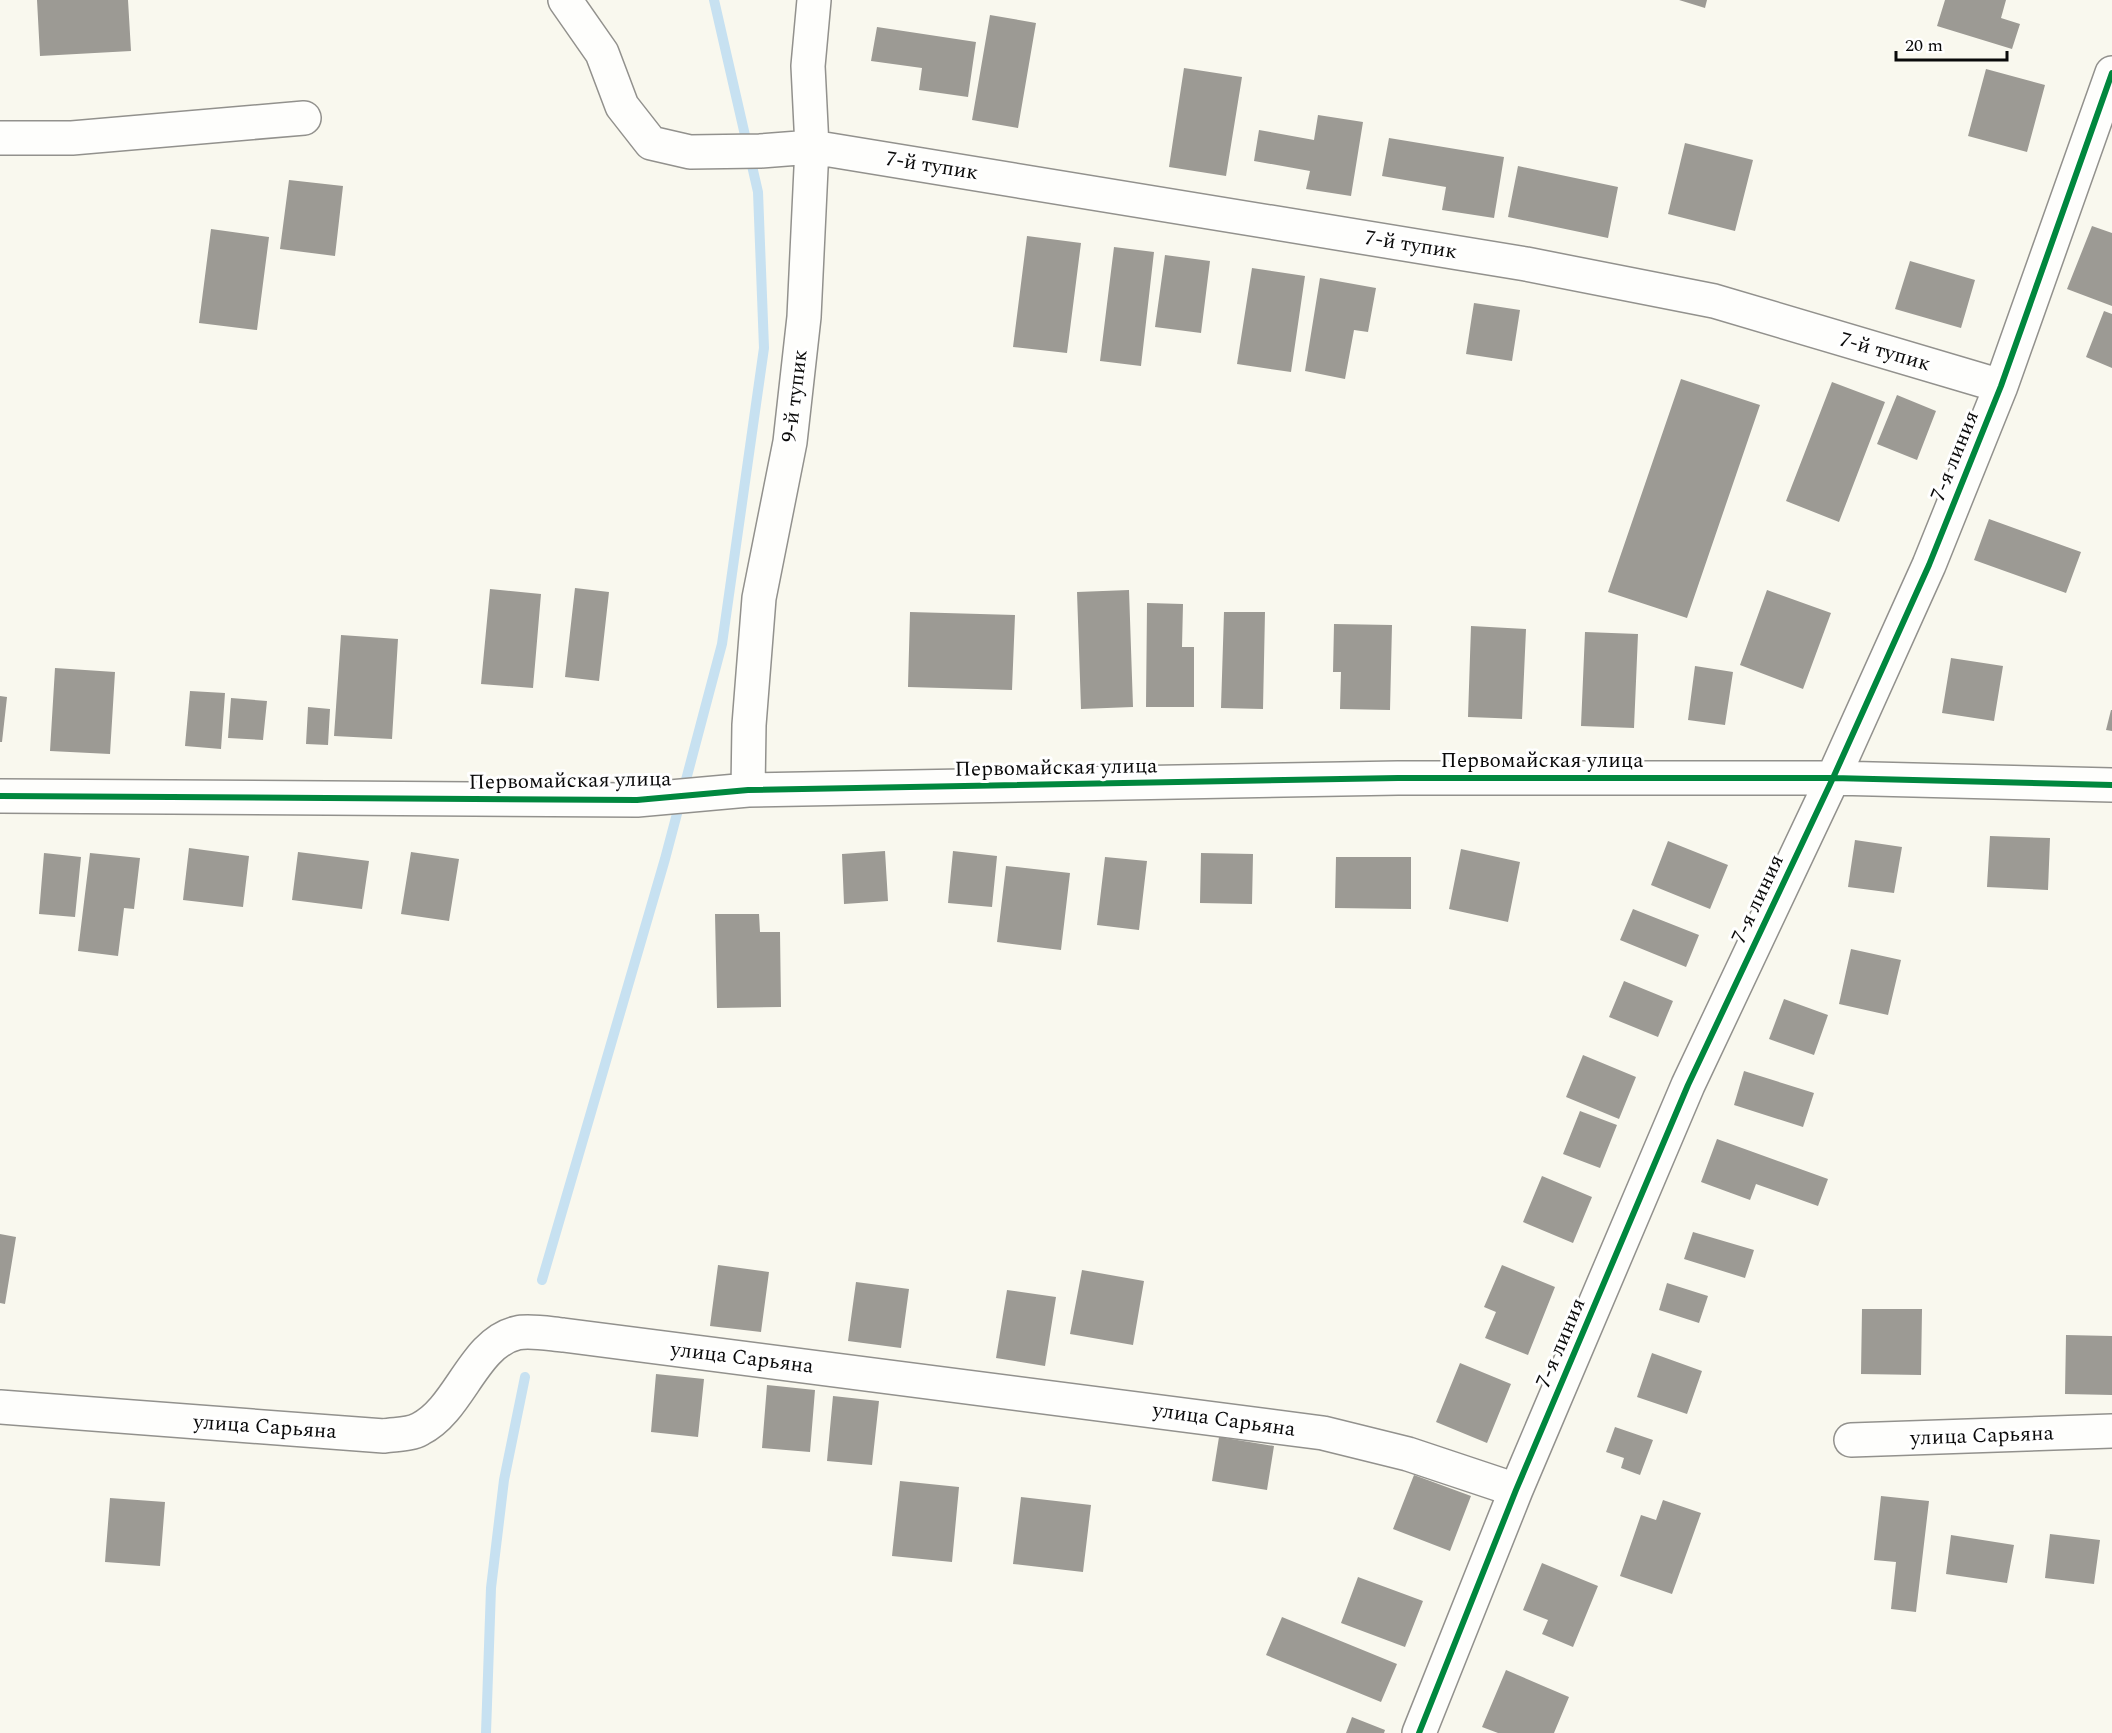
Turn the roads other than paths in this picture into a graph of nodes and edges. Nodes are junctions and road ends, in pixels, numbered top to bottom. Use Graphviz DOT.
graph roads {
  1 [pos="565,0"];
  2 [pos="814,0"];
  3 [pos="2112,73"];
  4 [pos="304,118"];
  5 [pos="0,138"];
  6 [pos="812,147"];
  7 [pos="2001,386"];
  8 [pos="1833,778"];
  9 [pos="2112,785"];
  10 [pos="748,790"];
  11 [pos="0,796"];
  12 [pos="0,1407"];
  13 [pos="2112,1431"];
  14 [pos="1851,1440"];
  15 [pos="1516,1490"];
  16 [pos="1419,1733"];
  1 -- 6 [label="street, 7-й тупик"];
  2 -- 6 [label="street, 9-й тупик"];
  3 -- 7 [label="street, 7-я линия"];
  4 -- 5 [label="street"];
  6 -- 7 [label="street, 7-й тупик"];
  6 -- 10 [label="street, 9-й тупик"];
  7 -- 8 [label="street, 7-я линия"];
  8 -- 9 [label="street, Первомайская улица"];
  8 -- 10 [label="street, Первомайская улица"];
  8 -- 15 [label="street, 7-я линия"];
  10 -- 11 [label="street, Первомайская улица"];
  12 -- 15 [label="street, улица Сарьяна"];
  13 -- 14 [label="street, улица Сарьяна"];
  15 -- 16 [label="street, 7-я линия"];
}
